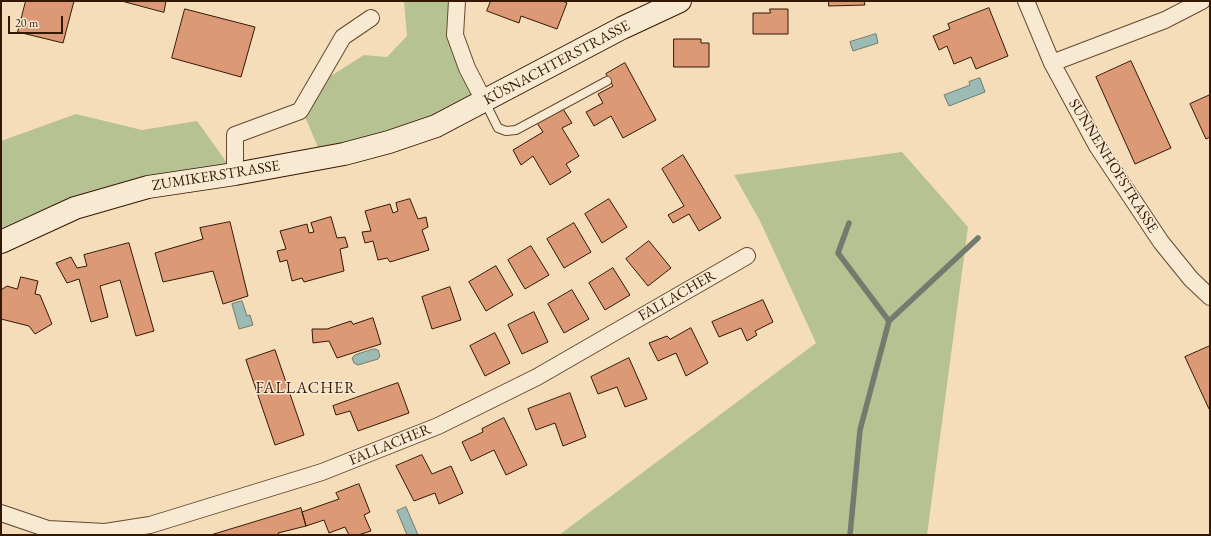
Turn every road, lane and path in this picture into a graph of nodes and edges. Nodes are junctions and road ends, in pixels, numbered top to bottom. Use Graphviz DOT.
graph roads {
  1 [pos="457,1"];
  2 [pos="680,1"];
  3 [pos="1026,1"];
  4 [pos="1202,1"];
  5 [pos="371,18"];
  6 [pos="1052,63"];
  7 [pos="607,81"];
  8 [pos="484,101"];
  9 [pos="436,126"];
  10 [pos="235,174"];
  11 [pos="1,242"];
  12 [pos="747,256"];
  13 [pos="1210,297"];
  14 [pos="1,513"];
  15 [pos="49,532"];
  1 -- 8 [label="street"];
  2 -- 8 [label="main road, KÜSNACHTERSTRASSE"];
  3 -- 6 [label="street, SUNNENHOFSTRASSE"];
  4 -- 6 [label="street"];
  5 -- 10 [label="street"];
  6 -- 13 [label="street, SUNNENHOFSTRASSE"];
  7 -- 8 [label="lane"];
  8 -- 9 [label="main road, KÜSNACHTERSTRASSE"];
  9 -- 10 [label="main road, ZUMIKERSTRASSE"];
  10 -- 11 [label="main road, ZUMIKERSTRASSE"];
  12 -- 15 [label="street, FALLACHER"];
  14 -- 15 [label="street, FALLACHER"];
}
